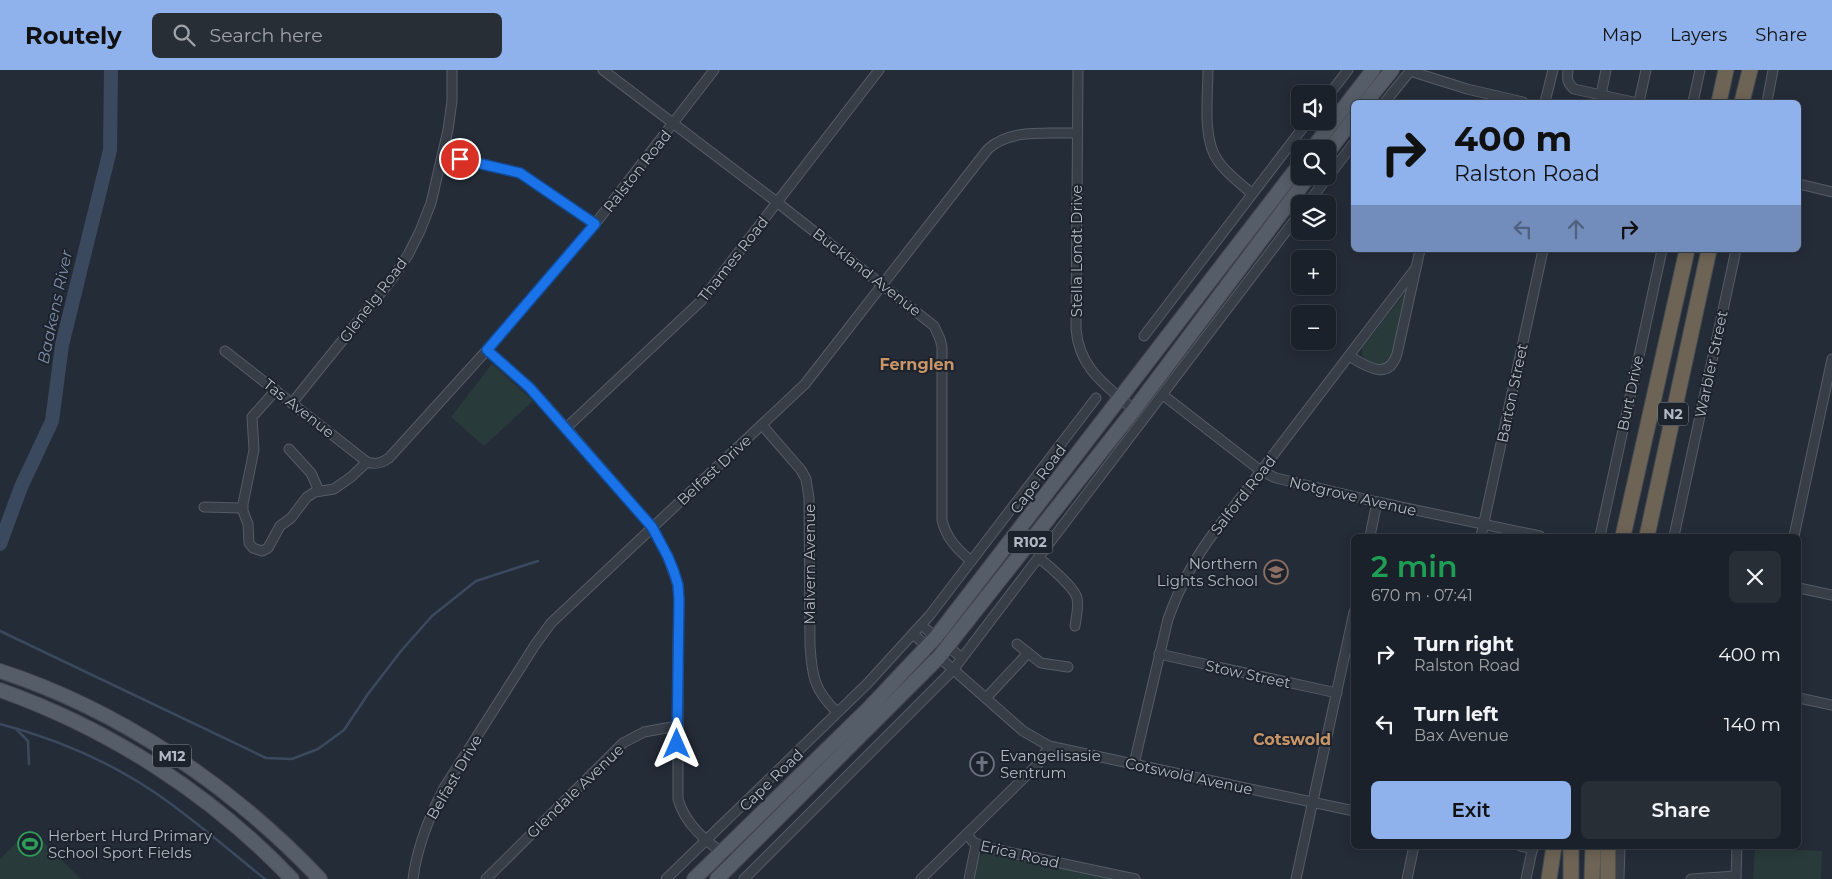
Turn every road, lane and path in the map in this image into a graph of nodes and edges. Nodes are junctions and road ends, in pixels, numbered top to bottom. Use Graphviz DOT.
graph roads {
  1 [pos="452,70"];
  2 [pos="603,70"];
  3 [pos="714,70"];
  4 [pos="879,70"];
  5 [pos="1078,70"];
  6 [pos="1208,70"];
  7 [pos="1348,70"];
  8 [pos="1374,70"];
  9 [pos="1392,70"];
  10 [pos="1554,70"];
  11 [pos="1568,70"];
  12 [pos="1606,70"];
  13 [pos="1646,70"];
  14 [pos="1700,70"];
  15 [pos="1726,70"];
  16 [pos="1750,70"];
  17 [pos="1773,70"];
  18 [pos="1410,71"];
  19 [pos="1336,86"];
  20 [pos="1601,95"];
  21 [pos="1364,98"];
  22 [pos="1386,100"];
  23 [pos="1515,100"];
  24 [pos="1546,100"];
  25 [pos="1624,100"];
  26 [pos="1639,100"];
  27 [pos="1693,100"];
  28 [pos="1719,100"];
  29 [pos="1742,100"];
  30 [pos="1766,100"];
  31 [pos="1351,111"];
  32 [pos="1351,122"];
  33 [pos="673,124"];
  34 [pos="1301,130"];
  35 [pos="1077,133"];
  36 [pos="1321,140"];
  37 [pos="1336,142"];
  38 [pos="1351,147"];
  39 [pos="443,155"];
  40 [pos="1291,176"];
  41 [pos="1801,184"];
  42 [pos="1302,185"];
  43 [pos="1832,192"];
  44 [pos="1251,193"];
  45 [pos="1314,195"];
  46 [pos="778,203"];
  47 [pos="595,224"];
  48 [pos="1291,226"];
  49 [pos="1419,252"];
  50 [pos="1543,252"];
  51 [pos="1662,252"];
  52 [pos="1687,252"];
  53 [pos="1709,252"];
  54 [pos="1736,252"];
  55 [pos="1415,269"];
  56 [pos="883,284"];
  57 [pos="1144,336"];
  58 [pos="487,350"];
  59 [pos="225,351"];
  60 [pos="1349,356"];
  61 [pos="1832,359"];
  62 [pos="276,390"];
  63 [pos="1162,394"];
  64 [pos="1096,398"];
  65 [pos="1120,398"];
  66 [pos="292,403"];
  67 [pos="1134,410"];
  68 [pos="762,425"];
  69 [pos="566,428"];
  70 [pos="290,449"];
  71 [pos="370,463"];
  72 [pos="1261,471"];
  73 [pos="319,491"];
  74 [pos="1377,502"];
  75 [pos="204,507"];
  76 [pos="242,508"];
  77 [pos="1484,524"];
  78 [pos="652,527"];
  79 [pos="1370,534"];
  80 [pos="1482,534"];
  81 [pos="1531,534"];
  82 [pos="1600,534"];
  83 [pos="1624,534"];
  84 [pos="1648,534"];
  85 [pos="1674,534"];
  86 [pos="1794,534"];
  87 [pos="1038,558"];
  88 [pos="971,560"];
  89 [pos="1801,588"];
  90 [pos="1832,595"];
  91 [pos="1075,626"];
  92 [pos="1351,626"];
  93 [pos="913,634"];
  94 [pos="930,638"];
  95 [pos="1017,644"];
  96 [pos="943,652"];
  97 [pos="1028,653"];
  98 [pos="1159,654"];
  99 [pos="962,658"];
  100 [pos="1068,667"];
  101 [pos="953,670"];
  102 [pos="0,671"];
  103 [pos="0,690"];
  104 [pos="1337,693"];
  105 [pos="986,698"];
  106 [pos="1801,698"];
  107 [pos="1832,705"];
  108 [pos="837,712"];
  109 [pos="677,726"];
  110 [pos="1049,746"];
  111 [pos="1134,764"];
  112 [pos="1312,802"];
  113 [pos="1351,810"];
  114 [pos="967,834"];
  115 [pos="706,839"];
  116 [pos="976,845"];
  117 [pos="1413,849"];
  118 [pos="1533,849"];
  119 [pos="1554,849"];
  120 [pos="1571,849"];
  121 [pos="1593,849"];
  122 [pos="1608,849"];
  123 [pos="1620,849"];
  124 [pos="1737,849"];
  125 [pos="722,852"];
  126 [pos="734,862"];
  127 [pos="749,877"];
  128 [pos="1736,877"];
  129 [pos="292,879"];
  130 [pos="320,879"];
  131 [pos="413,879"];
  132 [pos="486,879"];
  133 [pos="666,879"];
  134 [pos="694,879"];
  135 [pos="717,879"];
  136 [pos="921,879"];
  137 [pos="969,879"];
  138 [pos="1135,879"];
  139 [pos="1296,879"];
  140 [pos="1407,879"];
  141 [pos="1526,879"];
  142 [pos="1549,879"];
  143 [pos="1571,879"];
  144 [pos="1592,879"];
  145 [pos="1608,879"];
  146 [pos="1619,879"];
  147 [pos="1691,879"];
  1 -- 39 [label="street, Glenelg Road"];
  2 -- 33 [label="street, Buckland Avenue"];
  3 -- 33 [label="street, Ralston Road"];
  4 -- 46 [label="street, Thames Road"];
  5 -- 35 [label="street, Stella Londt Drive"];
  6 -- 44 [label="street"];
  7 -- 19 [label="street"];
  8 -- 21 [label="main road"];
  9 -- 21 [label="main road"];
  10 -- 24 [label="street"];
  11 -- 20 [label="street"];
  12 -- 20 [label="street"];
  13 -- 26 [label="street"];
  14 -- 27 [label="street"];
  15 -- 28 [label="highway"];
  16 -- 29 [label="highway"];
  17 -- 30 [label="street"];
  18 -- 22 [label="street"];
  18 -- 23 [label="street"];
  20 -- 25 [label="street"];
  31 -- 36 [label="main road"];
  32 -- 37 [label="main road"];
  33 -- 46 [label="street, Buckland Avenue"];
  33 -- 47 [label="street, Ralston Road"];
  34 -- 44 [label="street"];
  35 -- 56 [label="street, Belfast Drive"];
  35 -- 65 [label="street, Stella Londt Drive"];
  38 -- 45 [label="street"];
  39 -- 47 [label="street"];
  39 -- 66 [label="street, Glenelg Road"];
  40 -- 65 [label="main road, Cape Road / R102"];
  41 -- 43 [label="street"];
  42 -- 67 [label="main road, R102"];
  44 -- 57 [label="street"];
  46 -- 56 [label="street, Buckland Avenue"];
  46 -- 69 [label="street, Thames Road"];
  47 -- 58 [label="street, Ralston Road"];
  48 -- 63 [label="street"];
  49 -- 55 [label="street, Salford Road"];
  50 -- 77 [label="street, Barton Street"];
  51 -- 82 [label="street, Burt Drive"];
  52 -- 83 [label="highway, N2"];
  53 -- 84 [label="highway, N2"];
  54 -- 85 [label="street, Warbler Street"];
  55 -- 60 [label="street, Salford Road"];
  55 -- 60 [label="street, Salford Road"];
  56 -- 68 [label="street, Belfast Drive"];
  56 -- 88 [label="street, Buckland Avenue"];
  58 -- 69 [label="street"];
  58 -- 71 [label="street, Ralston Road"];
  59 -- 62 [label="street, Tas Avenue"];
  60 -- 72 [label="street, Salford Road"];
  61 -- 86 [label="street"];
  62 -- 66 [label="street, Tas Avenue"];
  62 -- 76 [label="street"];
  63 -- 72 [label="street, Notgrove Avenue"];
  63 -- 87 [label="street"];
  64 -- 88 [label="street, Cape Road"];
  65 -- 67 [label="street, Stella Londt Drive"];
  65 -- 94 [label="main road, Cape Road / R102"];
  66 -- 71 [label="street, Tas Avenue"];
  67 -- 96 [label="main road, R102"];
  68 -- 78 [label="street, Belfast Drive"];
  68 -- 108 [label="street, Malvern Avenue"];
  69 -- 78 [label="street"];
  70 -- 73 [label="street"];
  71 -- 73 [label="street, Ralston Road"];
  72 -- 74 [label="street, Notgrove Avenue"];
  72 -- 98 [label="street, Salford Road"];
  73 -- 76 [label="street, Ralston Road"];
  74 -- 77 [label="street, Notgrove Avenue"];
  74 -- 79 [label="street"];
  75 -- 76 [label="street"];
  77 -- 80 [label="street, Barton Street"];
  77 -- 81 [label="street, Notgrove Avenue"];
  78 -- 109 [label="street"];
  78 -- 131 [label="street, Belfast Drive"];
  87 -- 91 [label="street"];
  87 -- 99 [label="street"];
  88 -- 93 [label="street, Cape Road"];
  89 -- 90 [label="street"];
  92 -- 104 [label="street"];
  93 -- 94 [label="street, Cotswold Avenue"];
  93 -- 108 [label="street, Cape Road"];
  94 -- 96 [label="street"];
  94 -- 96 [label="street, Cotswold Avenue"];
  94 -- 125 [label="main road, Cape Road / R102"];
  95 -- 97 [label="street"];
  96 -- 99 [label="street"];
  96 -- 101 [label="street, Cotswold Avenue"];
  96 -- 126 [label="main road, R102"];
  97 -- 100 [label="street"];
  97 -- 105 [label="street"];
  98 -- 104 [label="street, Stow Street"];
  98 -- 111 [label="street, Salford Road"];
  99 -- 101 [label="street"];
  101 -- 105 [label="street, Cotswold Avenue"];
  101 -- 127 [label="street"];
  102 -- 130 [label="main road, M12"];
  103 -- 129 [label="main road, M12"];
  104 -- 112 [label="street"];
  105 -- 110 [label="street, Cotswold Avenue"];
  106 -- 107 [label="street"];
  108 -- 115 [label="street, Cape Road"];
  109 -- 115 [label="street"];
  109 -- 132 [label="street, Glendale Avenue"];
  110 -- 111 [label="street, Cotswold Avenue"];
  110 -- 114 [label="street"];
  111 -- 112 [label="street, Cotswold Avenue"];
  112 -- 113 [label="street, Cotswold Avenue"];
  112 -- 139 [label="street"];
  114 -- 116 [label="street, Erica Road"];
  114 -- 136 [label="street"];
  115 -- 125 [label="street"];
  115 -- 133 [label="street, Cape Road"];
  116 -- 137 [label="street"];
  116 -- 138 [label="street, Erica Road"];
  117 -- 140 [label="street"];
  118 -- 141 [label="street"];
  119 -- 142 [label="highway"];
  120 -- 143 [label="highway"];
  121 -- 144 [label="highway"];
  122 -- 145 [label="highway"];
  123 -- 146 [label="street"];
  124 -- 128 [label="street"];
  125 -- 126 [label="street"];
  125 -- 134 [label="main road, Cape Road / R102"];
  126 -- 135 [label="main road, R102"];
  128 -- 147 [label="street"];
}
